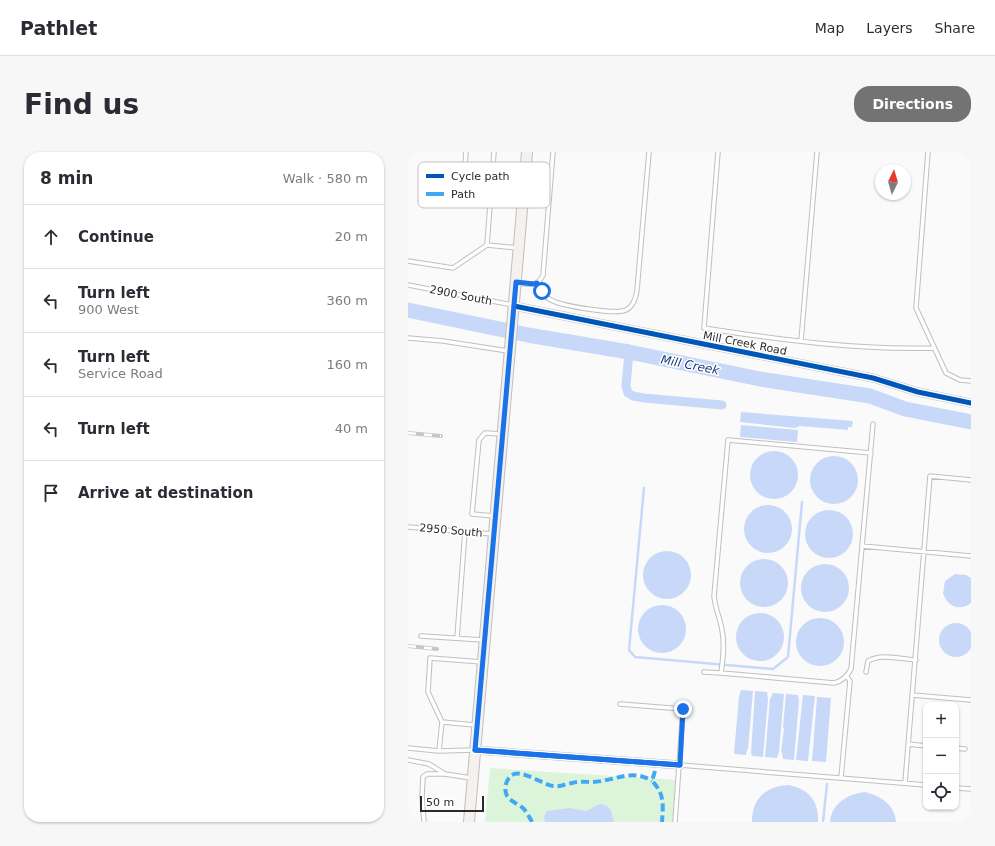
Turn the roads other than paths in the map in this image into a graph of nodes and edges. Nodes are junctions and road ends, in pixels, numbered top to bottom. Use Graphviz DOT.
graph roads {
  1 [pos="466,152"];
  2 [pos="494,152"];
  3 [pos="527,152"];
  4 [pos="553,152"];
  5 [pos="650,152"];
  6 [pos="718,152"];
  7 [pos="817,152"];
  8 [pos="928,152"];
  9 [pos="465,162"];
  10 [pos="493,162"];
  11 [pos="526,162"];
  12 [pos="550,187"];
  13 [pos="490,208"];
  14 [pos="522,208"];
  15 [pos="548,208"];
  16 [pos="487,245"];
  17 [pos="519,248"];
  18 [pos="408,261"];
  19 [pos="516,282"];
  20 [pos="537,283"];
  21 [pos="408,285"];
  22 [pos="514,306"];
  23 [pos="408,338"];
  24 [pos="801,341"];
  25 [pos="934,348"];
  26 [pos="509,351"];
  27 [pos="971,382"];
  28 [pos="971,403"];
  29 [pos="873,424"];
  30 [pos="502,434"];
  31 [pos="871,453"];
  32 [pos="971,480"];
  33 [pos="495,516"];
  34 [pos="408,527"];
  35 [pos="465,531"];
  36 [pos="494,534"];
  37 [pos="862,546"];
  38 [pos="924,552"];
  39 [pos="971,556"];
  40 [pos="421,636"];
  41 [pos="457,638"];
  42 [pos="484,641"];
  43 [pos="916,660"];
  44 [pos="483,663"];
  45 [pos="704,672"];
  46 [pos="866,672"];
  47 [pos="721,674"];
  48 [pos="847,677"];
  49 [pos="912,695"];
  50 [pos="971,700"];
  51 [pos="620,704"];
  52 [pos="442,722"];
  53 [pos="478,725"];
  54 [pos="908,744"];
  55 [pos="923,746"];
  56 [pos="408,748"];
  57 [pos="959,748"];
  58 [pos="965,749"];
  59 [pos="475,750"];
  60 [pos="439,751"];
  61 [pos="408,760"];
  62 [pos="680,765"];
  63 [pos="445,774"];
  64 [pos="473,778"];
  65 [pos="840,778"];
  66 [pos="905,783"];
  67 [pos="923,785"];
  68 [pos="959,788"];
  69 [pos="971,789"];
  70 [pos="424,822"];
  71 [pos="469,822"];
  72 [pos="675,822"];
  1 -- 9 [label="lane"];
  2 -- 10 [label="lane"];
  3 -- 11 [label="main road"];
  4 -- 12 [label="lane"];
  5 -- 20 [label="lane"];
  6 -- 24 [label="lane"];
  7 -- 24 [label="lane"];
  8 -- 25 [label="lane"];
  13 -- 16 [label="lane"];
  14 -- 17 [label="main road"];
  15 -- 20 [label="lane"];
  16 -- 17 [label="lane"];
  16 -- 18 [label="lane"];
  17 -- 19 [label="main road"];
  19 -- 20 [label="lane"];
  19 -- 22 [label="main road"];
  21 -- 22 [label="lane, 2900 South"];
  22 -- 26 [label="main road"];
  22 -- 28 [label="street, Mill Creek Road"];
  23 -- 26 [label="lane"];
  24 -- 25 [label="lane"];
  25 -- 27 [label="lane"];
  26 -- 30 [label="main road"];
  29 -- 31 [label="lane"];
  30 -- 33 [label="main road"];
  30 -- 33 [label="lane"];
  31 -- 37 [label="lane"];
  31 -- 47 [label="lane"];
  32 -- 38 [label="lane"];
  33 -- 36 [label="main road"];
  34 -- 35 [label="lane, 2950 South"];
  35 -- 36 [label="lane, 2950 South"];
  35 -- 41 [label="lane"];
  36 -- 42 [label="main road"];
  37 -- 38 [label="lane"];
  37 -- 48 [label="lane"];
  38 -- 39 [label="lane"];
  38 -- 43 [label="lane"];
  40 -- 41 [label="lane"];
  41 -- 42 [label="lane"];
  42 -- 44 [label="main road"];
  43 -- 46 [label="lane"];
  43 -- 49 [label="lane"];
  44 -- 52 [label="lane"];
  44 -- 53 [label="main road"];
  45 -- 47 [label="lane"];
  47 -- 48 [label="lane"];
  48 -- 65 [label="lane"];
  49 -- 50 [label="lane"];
  49 -- 54 [label="lane"];
  51 -- 62 [label="lane"];
  52 -- 53 [label="lane"];
  52 -- 60 [label="lane"];
  53 -- 59 [label="main road"];
  54 -- 55 [label="lane"];
  54 -- 66 [label="lane"];
  56 -- 60 [label="lane"];
  57 -- 58 [label="lane"];
  59 -- 60 [label="lane"];
  59 -- 62 [label="street"];
  59 -- 64 [label="main road"];
  61 -- 63 [label="lane"];
  62 -- 65 [label="lane"];
  62 -- 72 [label="lane"];
  63 -- 64 [label="lane"];
  63 -- 70 [label="lane"];
  64 -- 71 [label="main road"];
  65 -- 66 [label="lane"];
  66 -- 67 [label="lane"];
  68 -- 69 [label="lane"];
}
